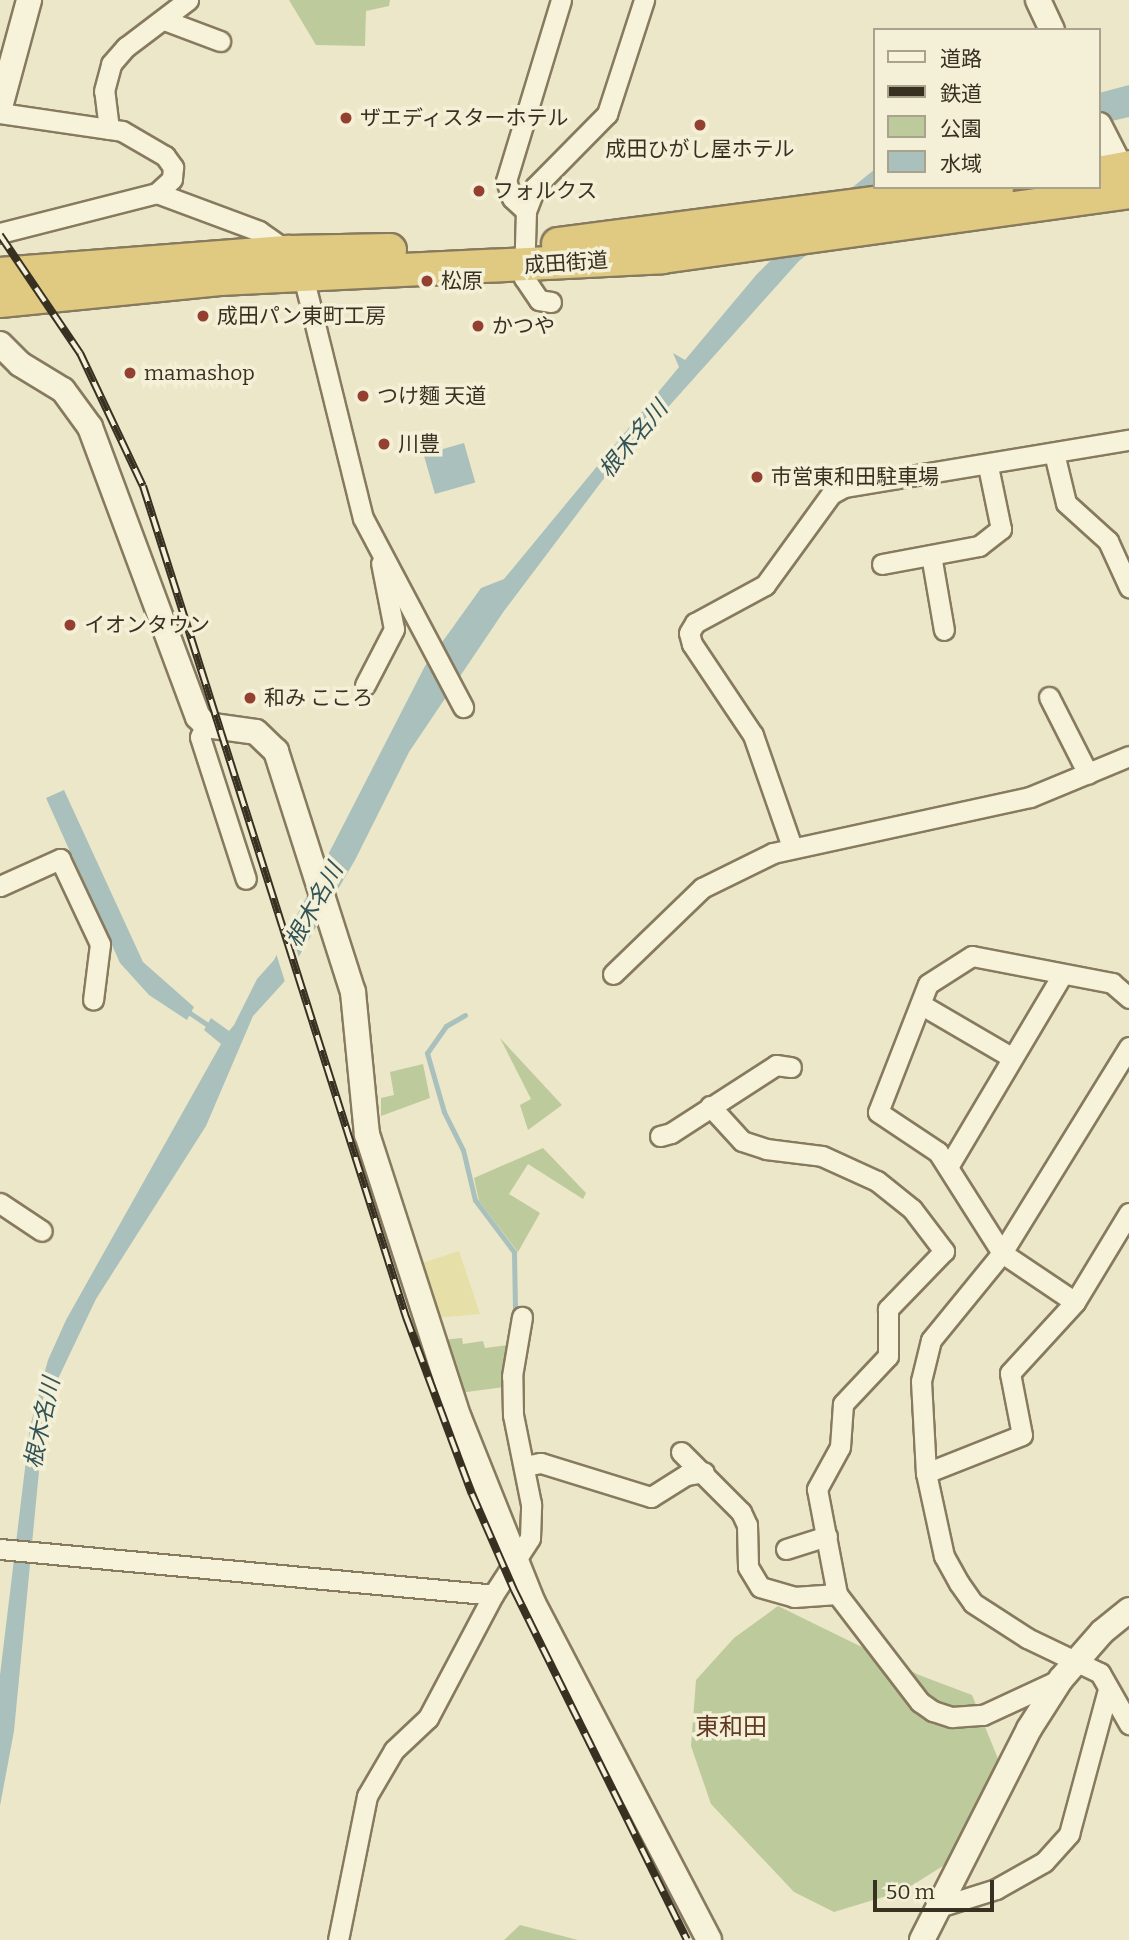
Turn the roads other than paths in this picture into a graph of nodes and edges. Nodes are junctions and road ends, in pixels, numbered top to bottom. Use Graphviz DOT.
graph roads {
  1 [pos="29,0"];
  2 [pos="188,0"];
  3 [pos="561,0"];
  4 [pos="644,0"];
  5 [pos="1038,0"];
  6 [pos="164,20"];
  7 [pos="1051,28"];
  8 [pos="220,41"];
  9 [pos="0,107"];
  10 [pos="0,113"];
  11 [pos="109,129"];
  12 [pos="985,189"];
  13 [pos="999,189"];
  14 [pos="157,193"];
  15 [pos="526,211"];
  16 [pos="0,233"];
  17 [pos="661,245"];
  18 [pos="523,257"];
  19 [pos="295,264"];
  20 [pos="0,274"];
  21 [pos="0,301"];
  22 [pos="551,302"];
  23 [pos="0,344"];
  24 [pos="1129,440"];
  25 [pos="1054,453"];
  26 [pos="988,466"];
  27 [pos="932,555"];
  28 [pos="385,560"];
  29 [pos="882,564"];
  30 [pos="1129,587"];
  31 [pos="944,630"];
  32 [pos="365,685"];
  33 [pos="1049,697"];
  34 [pos="463,708"];
  35 [pos="206,725"];
  36 [pos="1129,756"];
  37 [pos="1088,774"];
  38 [pos="792,847"];
  39 [pos="246,879"];
  40 [pos="0,886"];
  41 [pos="613,974"];
  42 [pos="1062,975"];
  43 [pos="1129,998"];
  44 [pos="93,1000"];
  45 [pos="922,1005"];
  46 [pos="1129,1047"];
  47 [pos="1011,1057"];
  48 [pos="791,1067"];
  49 [pos="710,1106"];
  50 [pos="660,1136"];
  51 [pos="948,1167"];
  52 [pos="0,1203"];
  53 [pos="1129,1213"];
  54 [pos="42,1231"];
  55 [pos="1002,1253"];
  56 [pos="1075,1302"];
  57 [pos="522,1317"];
  58 [pos="681,1452"];
  59 [pos="525,1466"];
  60 [pos="704,1472"];
  61 [pos="926,1473"];
  62 [pos="827,1536"];
  63 [pos="0,1549"];
  64 [pos="786,1549"];
  65 [pos="517,1562"];
  66 [pos="837,1594"];
  67 [pos="493,1595"];
  68 [pos="1129,1610"];
  69 [pos="1068,1669"];
  70 [pos="1108,1689"];
  71 [pos="1129,1724"];
  72 [pos="939,1907"];
  73 [pos="338,1940"];
  74 [pos="709,1940"];
  75 [pos="922,1940"];
  1 -- 9 [label="street"];
  2 -- 6 [label="street"];
  3 -- 15 [label="street"];
  4 -- 15 [label="street"];
  5 -- 7 [label="street"];
  6 -- 8 [label="street"];
  6 -- 11 [label="street"];
  10 -- 11 [label="street"];
  11 -- 14 [label="street"];
  12 -- 17 [label="highway, 成田街道"];
  13 -- 17 [label="highway, 成田街道"];
  14 -- 16 [label="street"];
  14 -- 19 [label="street"];
  15 -- 18 [label="street"];
  17 -- 18 [label="highway, 成田街道"];
  18 -- 19 [label="highway, 成田街道"];
  18 -- 22 [label="street"];
  19 -- 20 [label="highway, 成田街道"];
  19 -- 21 [label="highway, 成田街道"];
  19 -- 28 [label="street"];
  23 -- 35 [label="street"];
  24 -- 25 [label="street"];
  25 -- 26 [label="street"];
  25 -- 30 [label="street"];
  26 -- 27 [label="street"];
  26 -- 38 [label="street"];
  27 -- 29 [label="street"];
  27 -- 31 [label="street"];
  28 -- 32 [label="street"];
  28 -- 34 [label="street"];
  33 -- 37 [label="street"];
  35 -- 39 [label="street"];
  35 -- 65 [label="street"];
  36 -- 37 [label="street"];
  37 -- 38 [label="street"];
  38 -- 41 [label="street"];
  40 -- 44 [label="street"];
  42 -- 43 [label="street"];
  42 -- 45 [label="street"];
  42 -- 47 [label="street"];
  45 -- 47 [label="street"];
  45 -- 51 [label="street"];
  46 -- 55 [label="street"];
  47 -- 51 [label="street"];
  48 -- 49 [label="street"];
  49 -- 50 [label="street"];
  49 -- 62 [label="street"];
  51 -- 55 [label="street"];
  52 -- 54 [label="street"];
  53 -- 56 [label="street"];
  55 -- 56 [label="street"];
  55 -- 61 [label="street"];
  56 -- 61 [label="street"];
  57 -- 59 [label="street"];
  58 -- 60 [label="street"];
  59 -- 60 [label="street"];
  59 -- 65 [label="street"];
  60 -- 66 [label="street"];
  61 -- 69 [label="street"];
  62 -- 64 [label="street"];
  62 -- 66 [label="street"];
  63 -- 67 [label="street"];
  65 -- 67 [label="street"];
  65 -- 74 [label="street"];
  66 -- 69 [label="street"];
  67 -- 73 [label="street"];
  68 -- 69 [label="street"];
  69 -- 70 [label="street"];
  69 -- 72 [label="street"];
  70 -- 71 [label="street"];
  70 -- 72 [label="street"];
  72 -- 75 [label="street"];
}
